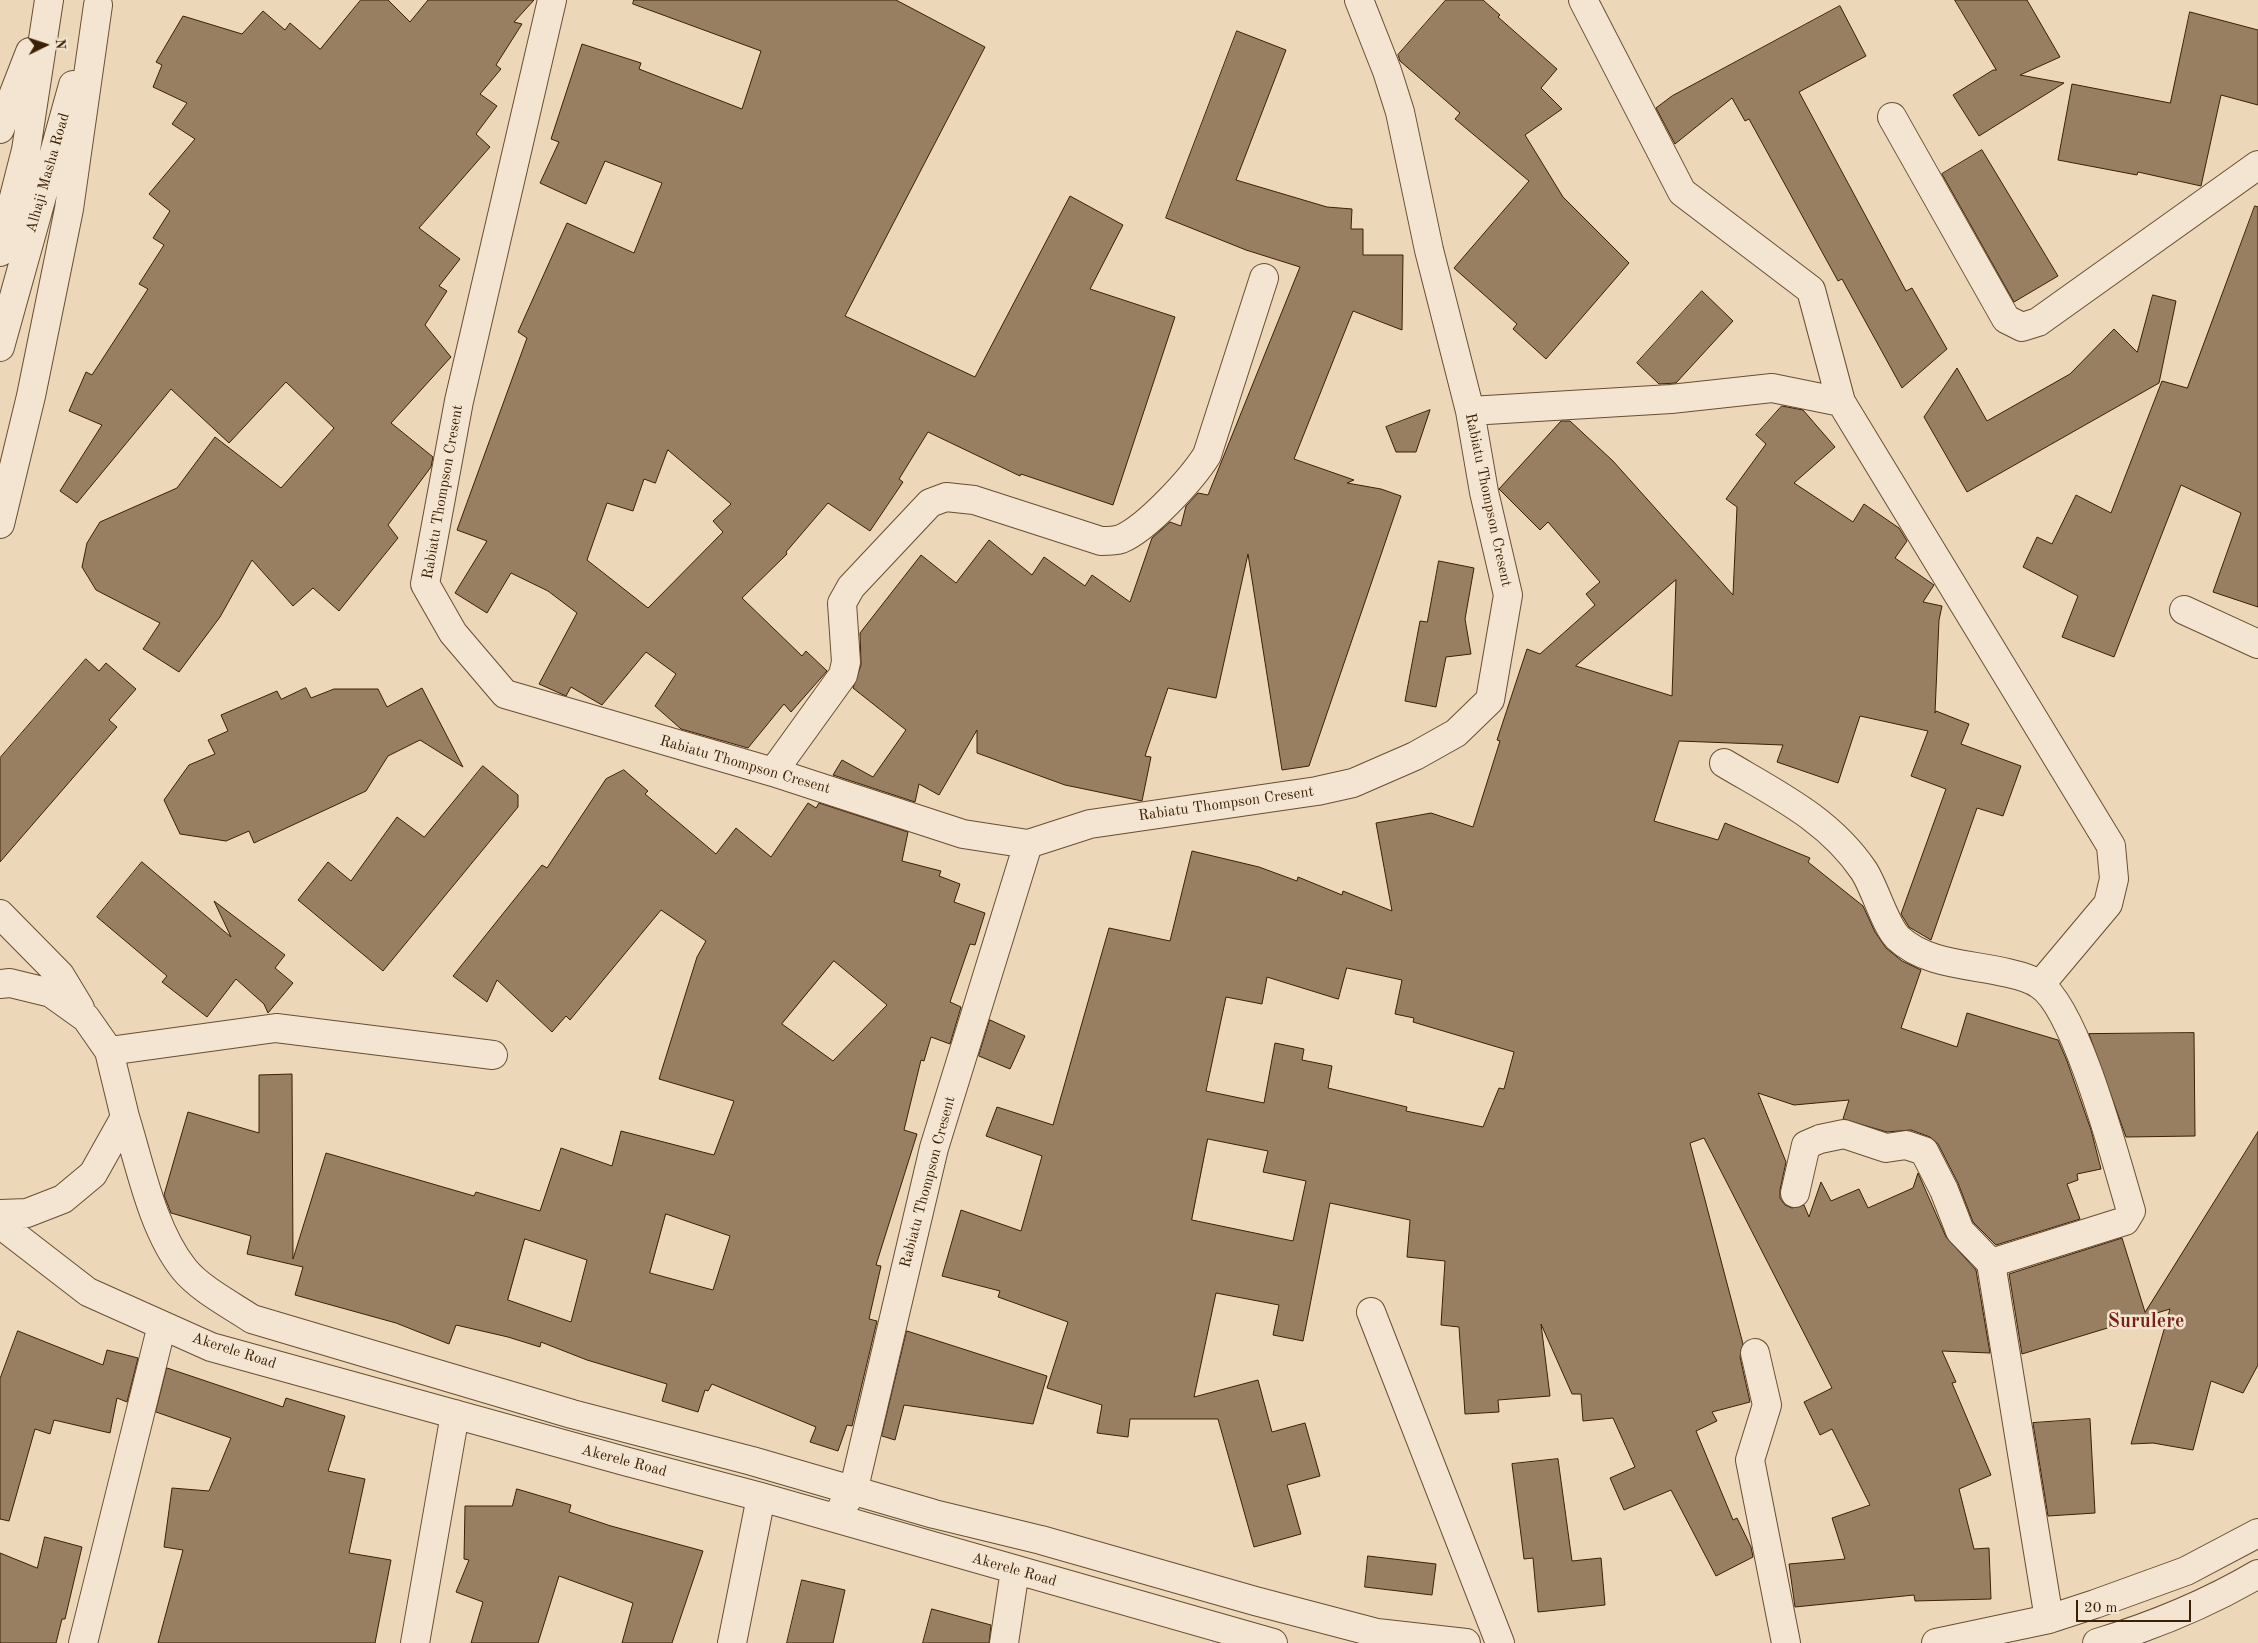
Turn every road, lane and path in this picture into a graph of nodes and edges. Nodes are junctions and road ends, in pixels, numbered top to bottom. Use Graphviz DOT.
graph roads {
  1 [pos="552,0"];
  2 [pos="1359,0"];
  3 [pos="1583,0"];
  4 [pos="98,2"];
  5 [pos="48,4"];
  6 [pos="1892,117"];
  7 [pos="0,129"];
  8 [pos="2258,164"];
  9 [pos="0,252"];
  10 [pos="1264,278"];
  11 [pos="0,347"];
  12 [pos="1841,402"];
  13 [pos="1470,411"];
  14 [pos="0,524"];
  15 [pos="2184,610"];
  16 [pos="2258,644"];
  17 [pos="1724,763"];
  18 [pos="773,772"];
  19 [pos="1028,844"];
  20 [pos="0,914"];
  21 [pos="0,984"];
  22 [pos="2040,985"];
  23 [pos="86,1018"];
  24 [pos="109,1051"];
  25 [pos="493,1055"];
  26 [pos="125,1117"];
  27 [pos="1795,1192"];
  28 [pos="0,1214"];
  29 [pos="0,1224"];
  30 [pos="1991,1263"];
  31 [pos="1371,1312"];
  32 [pos="162,1325"];
  33 [pos="1755,1353"];
  34 [pos="455,1414"];
  35 [pos="853,1492"];
  36 [pos="761,1496"];
  37 [pos="834,1518"];
  38 [pos="2258,1533"];
  39 [pos="1015,1570"];
  40 [pos="2258,1574"];
  41 [pos="2049,1619"];
  42 [pos="83,1643"];
  43 [pos="415,1643"];
  44 [pos="732,1643"];
  45 [pos="1004,1643"];
  46 [pos="1273,1643"];
  47 [pos="1466,1643"];
  48 [pos="1500,1643"];
  49 [pos="1786,1643"];
  50 [pos="1936,1643"];
  51 [pos="2098,1643"];
  1 -- 18 [label="street, Rabiatu Thompson Cresent"];
  2 -- 13 [label="street, Rabiatu Thompson Cresent"];
  3 -- 12 [label="street"];
  4 -- 11 [label="street, Alhaji Masha Road"];
  4 -- 14 [label="street"];
  5 -- 7 [label="street"];
  5 -- 9 [label="street, Alhaji Masha Road"];
  6 -- 8 [label="street"];
  10 -- 18 [label="street"];
  12 -- 13 [label="street"];
  12 -- 22 [label="street"];
  13 -- 19 [label="street, Rabiatu Thompson Cresent"];
  15 -- 16 [label="street"];
  17 -- 22 [label="street"];
  18 -- 19 [label="street, Rabiatu Thompson Cresent"];
  19 -- 35 [label="street, Rabiatu Thompson Cresent"];
  20 -- 23 [label="street"];
  21 -- 23 [label="street"];
  22 -- 30 [label="street"];
  23 -- 24 [label="street"];
  24 -- 25 [label="street"];
  24 -- 26 [label="street"];
  26 -- 28 [label="street"];
  26 -- 35 [label="street"];
  27 -- 30 [label="street"];
  29 -- 32 [label="street, Akerele Road"];
  30 -- 41 [label="street"];
  31 -- 48 [label="street"];
  32 -- 34 [label="street, Akerele Road"];
  32 -- 42 [label="street"];
  33 -- 49 [label="street"];
  34 -- 36 [label="street, Akerele Road"];
  34 -- 43 [label="street"];
  35 -- 37 [label="street, Rabiatu Thompson Cresent"];
  35 -- 47 [label="street"];
  36 -- 37 [label="street, Akerele Road"];
  36 -- 44 [label="street"];
  37 -- 39 [label="street, Akerele Road"];
  38 -- 41 [label="street"];
  39 -- 45 [label="street"];
  39 -- 46 [label="street, Akerele Road"];
  40 -- 51 [label="street"];
  41 -- 50 [label="street"];
}
